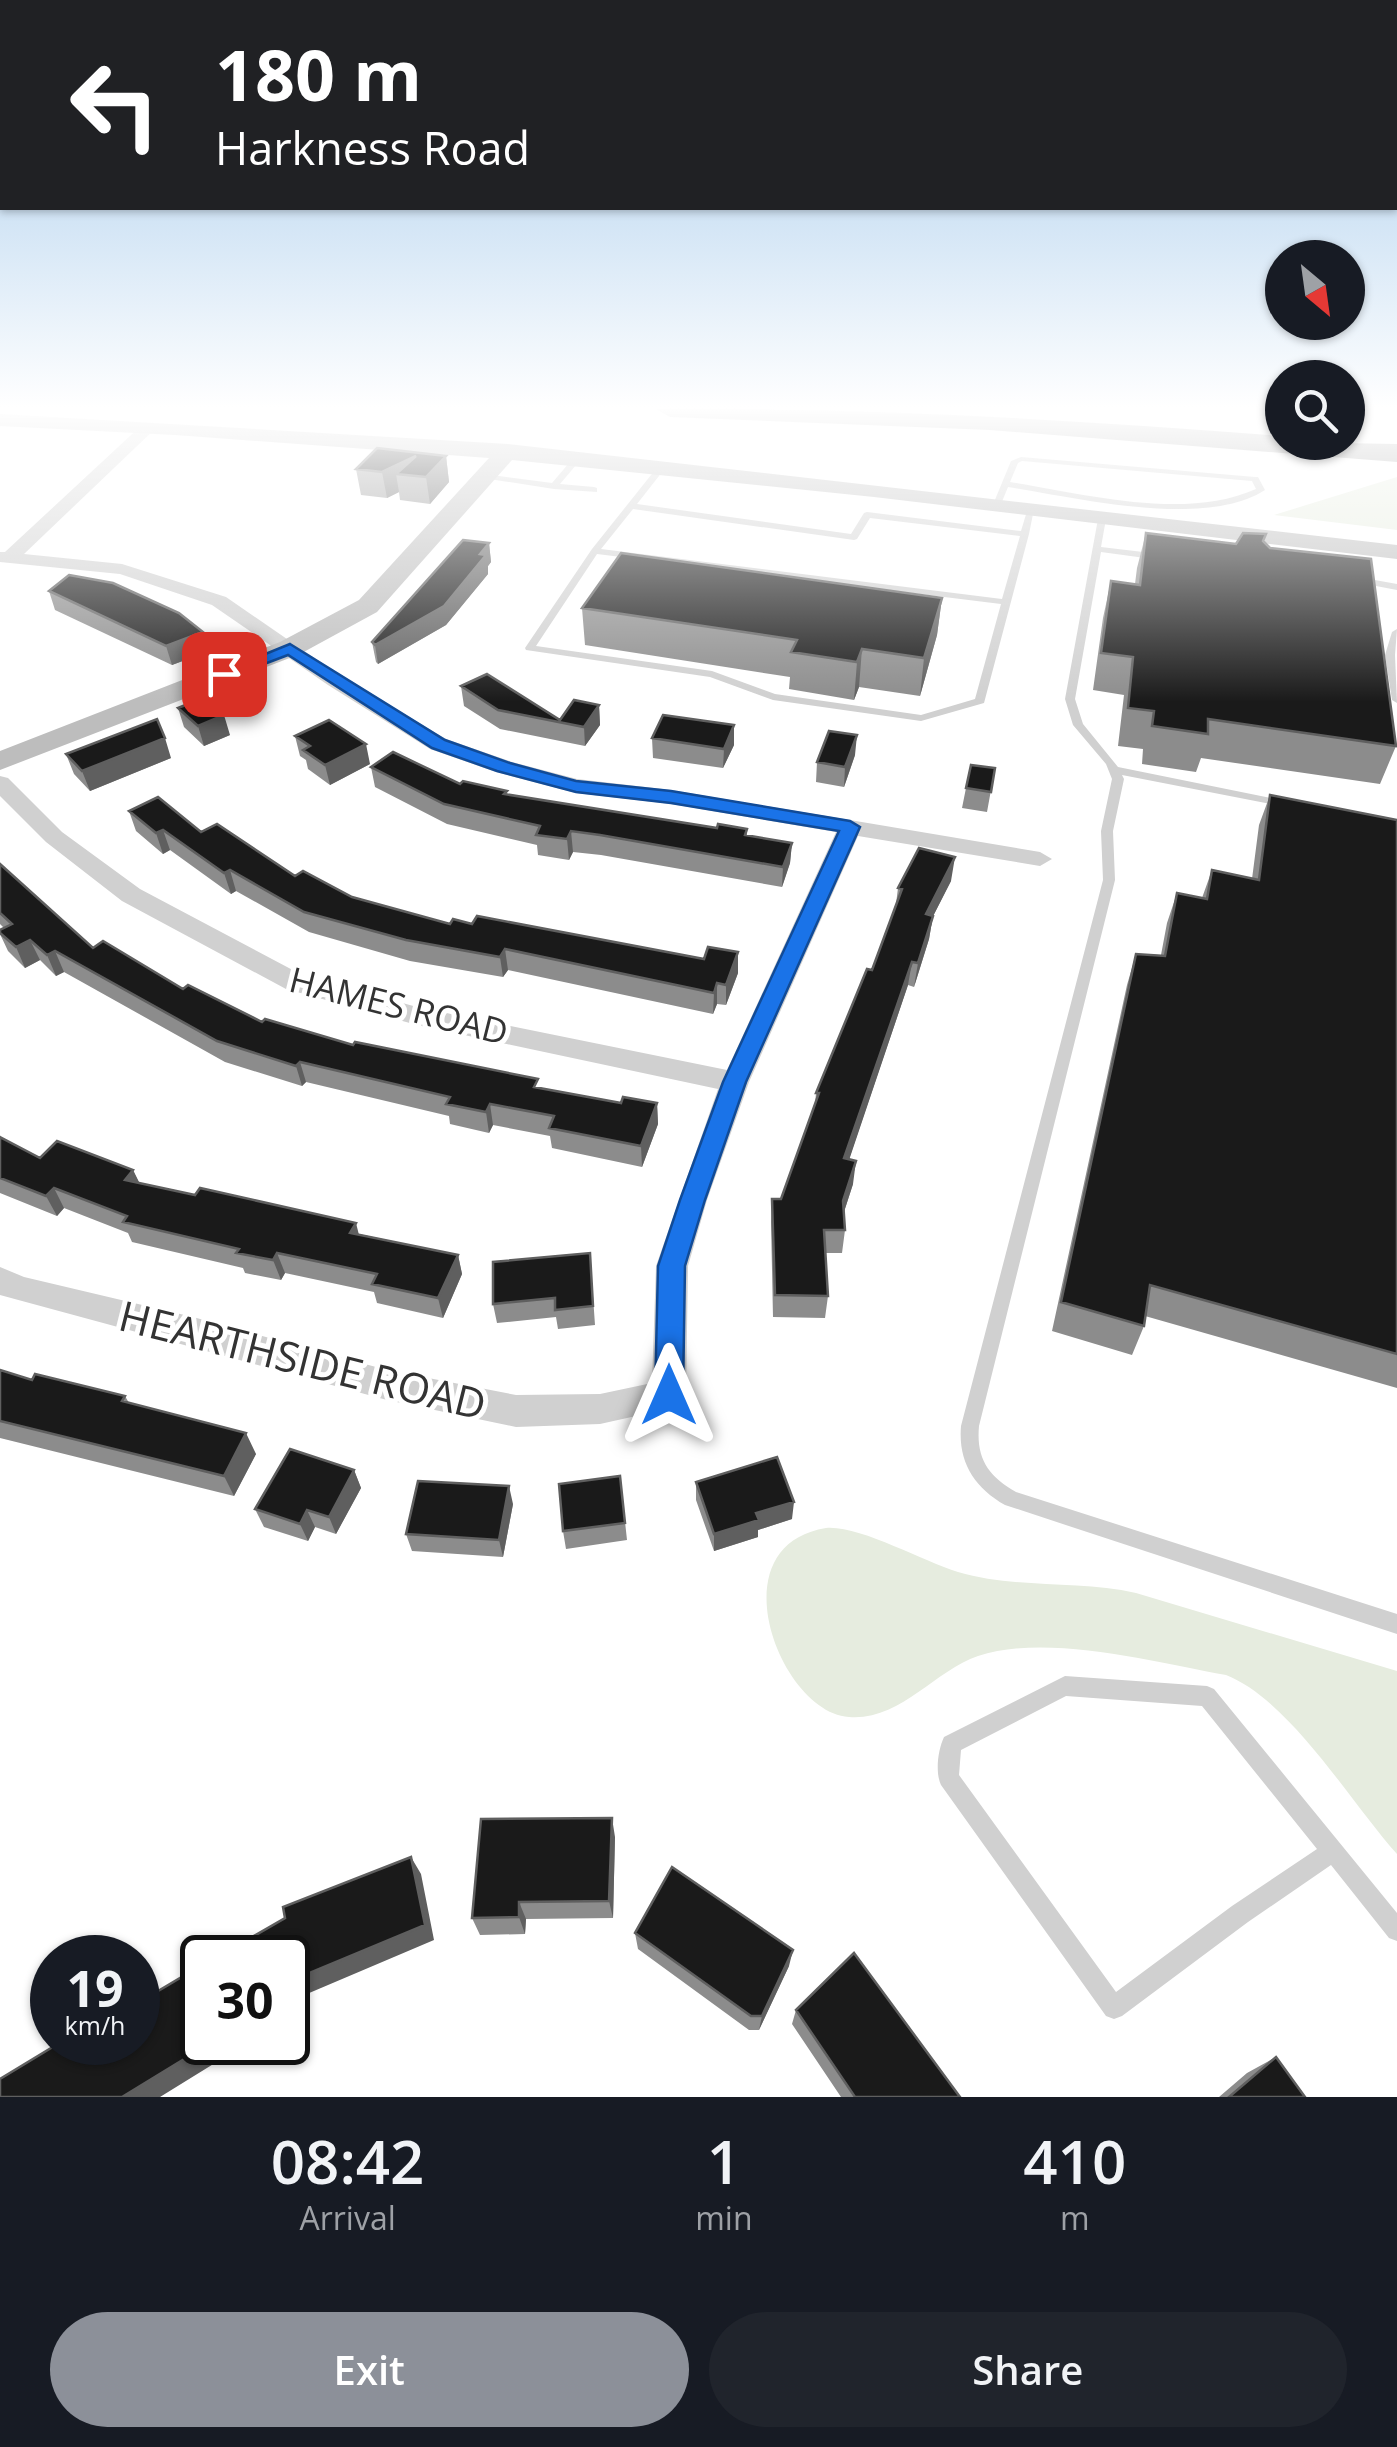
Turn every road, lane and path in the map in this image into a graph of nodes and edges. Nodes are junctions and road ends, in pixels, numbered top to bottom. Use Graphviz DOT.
graph roads {
  1 [pos="60,507"];
  2 [pos="456,507"];
  3 [pos="630,507"];
  4 [pos="637,507"];
  5 [pos="996,507"];
  6 [pos="1136,507"];
  7 [pos="1227,507"];
  8 [pos="1102,519"];
  9 [pos="1200,519"];
  10 [pos="1028,522"];
  11 [pos="1096,549"];
  12 [pos="596,550"];
  13 [pos="1397,552"];
  14 [pos="4,557"];
  15 [pos="1166,557"];
  16 [pos="1349,579"];
  17 [pos="1397,587"];
  18 [pos="1006,602"];
  19 [pos="1397,632"];
  20 [pos="290,648"];
  21 [pos="1397,700"];
  22 [pos="0,762"];
  23 [pos="1115,770"];
  24 [pos="0,783"];
  25 [pos="1303,807"];
  26 [pos="850,827"];
  27 [pos="1040,859"];
  28 [pos="735,1082"];
  29 [pos="0,1280"];
  30 [pos="1397,1624"];
  31 [pos="1334,1850"];
  32 [pos="1397,1930"];
  1 -- 14 [label="street"];
  2 -- 20 [label="street"];
  3 -- 12 [label="lane"];
  4 -- 10 [label="lane"];
  5 -- 10 [label="street"];
  6 -- 9 [label="lane"];
  7 -- 9 [label="lane"];
  8 -- 9 [label="street"];
  8 -- 10 [label="street"];
  8 -- 11 [label="lane"];
  9 -- 13 [label="street"];
  10 -- 18 [label="lane"];
  11 -- 15 [label="lane"];
  11 -- 23 [label="lane"];
  12 -- 18 [label="lane"];
  12 -- 18 [label="lane"];
  14 -- 20 [label="street"];
  16 -- 17 [label="lane"];
  19 -- 21 [label="lane"];
  20 -- 22 [label="street"];
  20 -- 26 [label="street"];
  23 -- 25 [label="lane"];
  23 -- 30 [label="lane"];
  24 -- 28 [label="street, HAMES ROAD"];
  26 -- 27 [label="street"];
  26 -- 28 [label="street"];
  28 -- 29 [label="street, HEARTHSIDE ROAD"];
  31 -- 31 [label="lane"];
  31 -- 32 [label="lane"];
}
